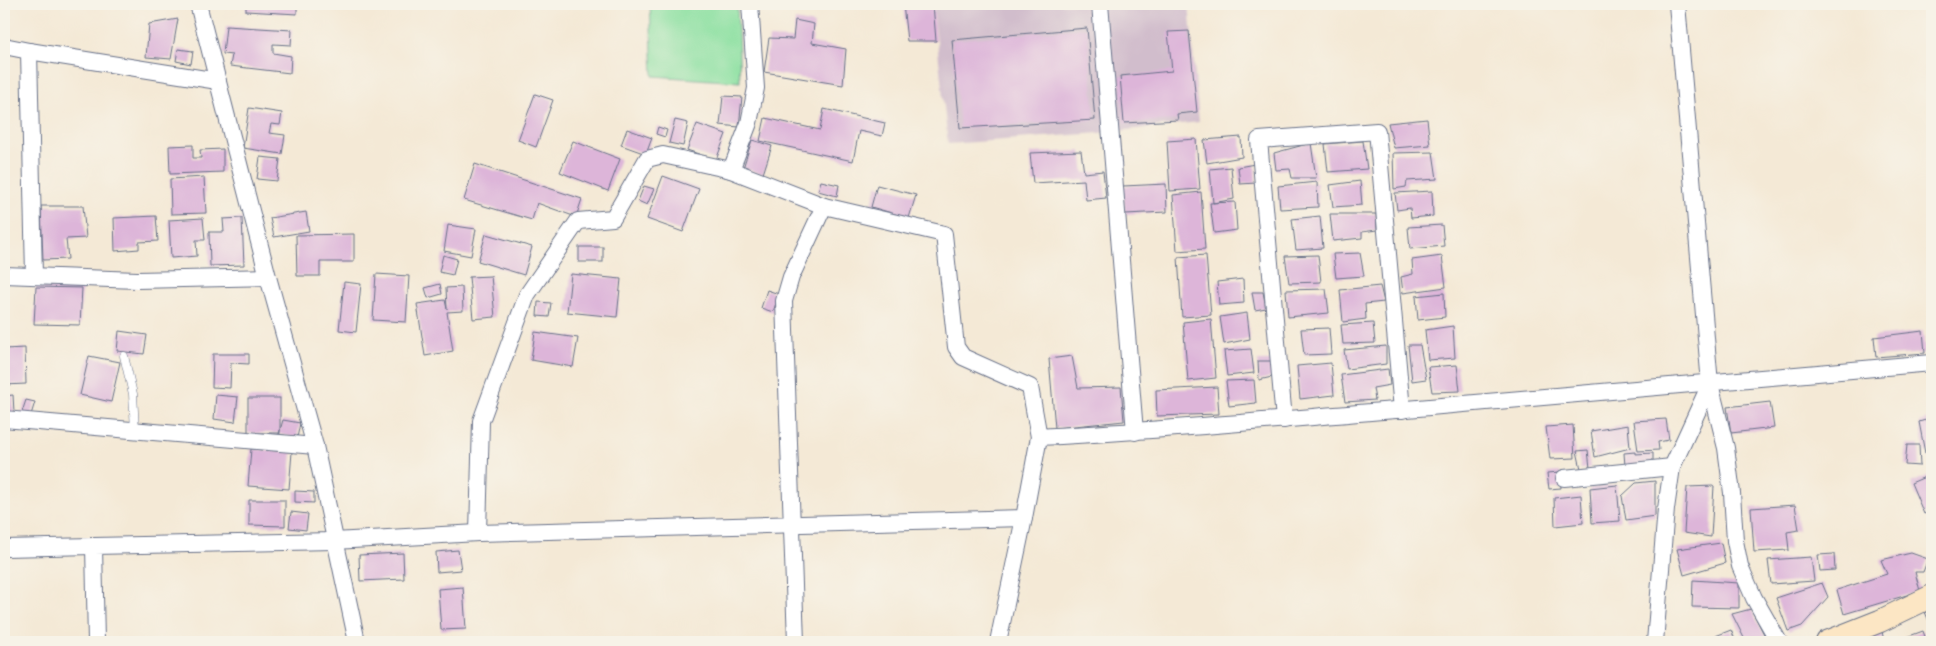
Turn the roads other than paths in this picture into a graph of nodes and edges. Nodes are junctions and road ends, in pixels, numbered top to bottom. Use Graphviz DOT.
graph roads {
  1 [pos="198,4"];
  2 [pos="750,4"];
  3 [pos="1100,4"];
  4 [pos="1677,4"];
  5 [pos="4,46"];
  6 [pos="28,51"];
  7 [pos="218,81"];
  8 [pos="732,170"];
  9 [pos="824,206"];
  10 [pos="4,275"];
  11 [pos="34,276"];
  12 [pos="268,277"];
  13 [pos="124,356"];
  14 [pos="1932,363"];
  15 [pos="1710,384"];
  16 [pos="1402,410"];
  17 [pos="4,419"];
  18 [pos="1284,420"];
  19 [pos="135,430"];
  20 [pos="1135,432"];
  21 [pos="1039,437"];
  22 [pos="315,446"];
  23 [pos="1672,467"];
  24 [pos="1564,478"];
  25 [pos="1024,518"];
  26 [pos="793,525"];
  27 [pos="478,533"];
  28 [pos="334,541"];
  29 [pos="94,546"];
  30 [pos="4,548"];
  31 [pos="1932,596"];
  32 [pos="1842,640"];
  33 [pos="96,642"];
  34 [pos="357,642"];
  35 [pos="796,642"];
  36 [pos="998,642"];
  37 [pos="1655,642"];
  38 [pos="1779,642"];
  1 -- 7 [label="street"];
  2 -- 8 [label="street"];
  3 -- 20 [label="street"];
  4 -- 15 [label="street"];
  5 -- 6 [label="street"];
  6 -- 7 [label="street"];
  6 -- 11 [label="street"];
  7 -- 12 [label="street"];
  8 -- 9 [label="street"];
  8 -- 27 [label="street"];
  9 -- 21 [label="street"];
  9 -- 26 [label="street"];
  10 -- 11 [label="street"];
  11 -- 12 [label="street"];
  12 -- 22 [label="street"];
  13 -- 19 [label="lane"];
  14 -- 15 [label="street"];
  15 -- 16 [label="street"];
  15 -- 23 [label="street"];
  15 -- 38 [label="street"];
  16 -- 18 [label="street"];
  16 -- 18 [label="street"];
  17 -- 19 [label="street"];
  18 -- 20 [label="street"];
  19 -- 22 [label="street"];
  20 -- 21 [label="street"];
  21 -- 25 [label="street"];
  22 -- 28 [label="street"];
  23 -- 24 [label="street"];
  23 -- 37 [label="street"];
  25 -- 26 [label="street"];
  25 -- 36 [label="street"];
  26 -- 27 [label="street"];
  26 -- 35 [label="street"];
  27 -- 28 [label="street"];
  28 -- 29 [label="street"];
  28 -- 34 [label="street"];
  29 -- 30 [label="street"];
  29 -- 33 [label="street"];
  31 -- 32 [label="main road"];
}
